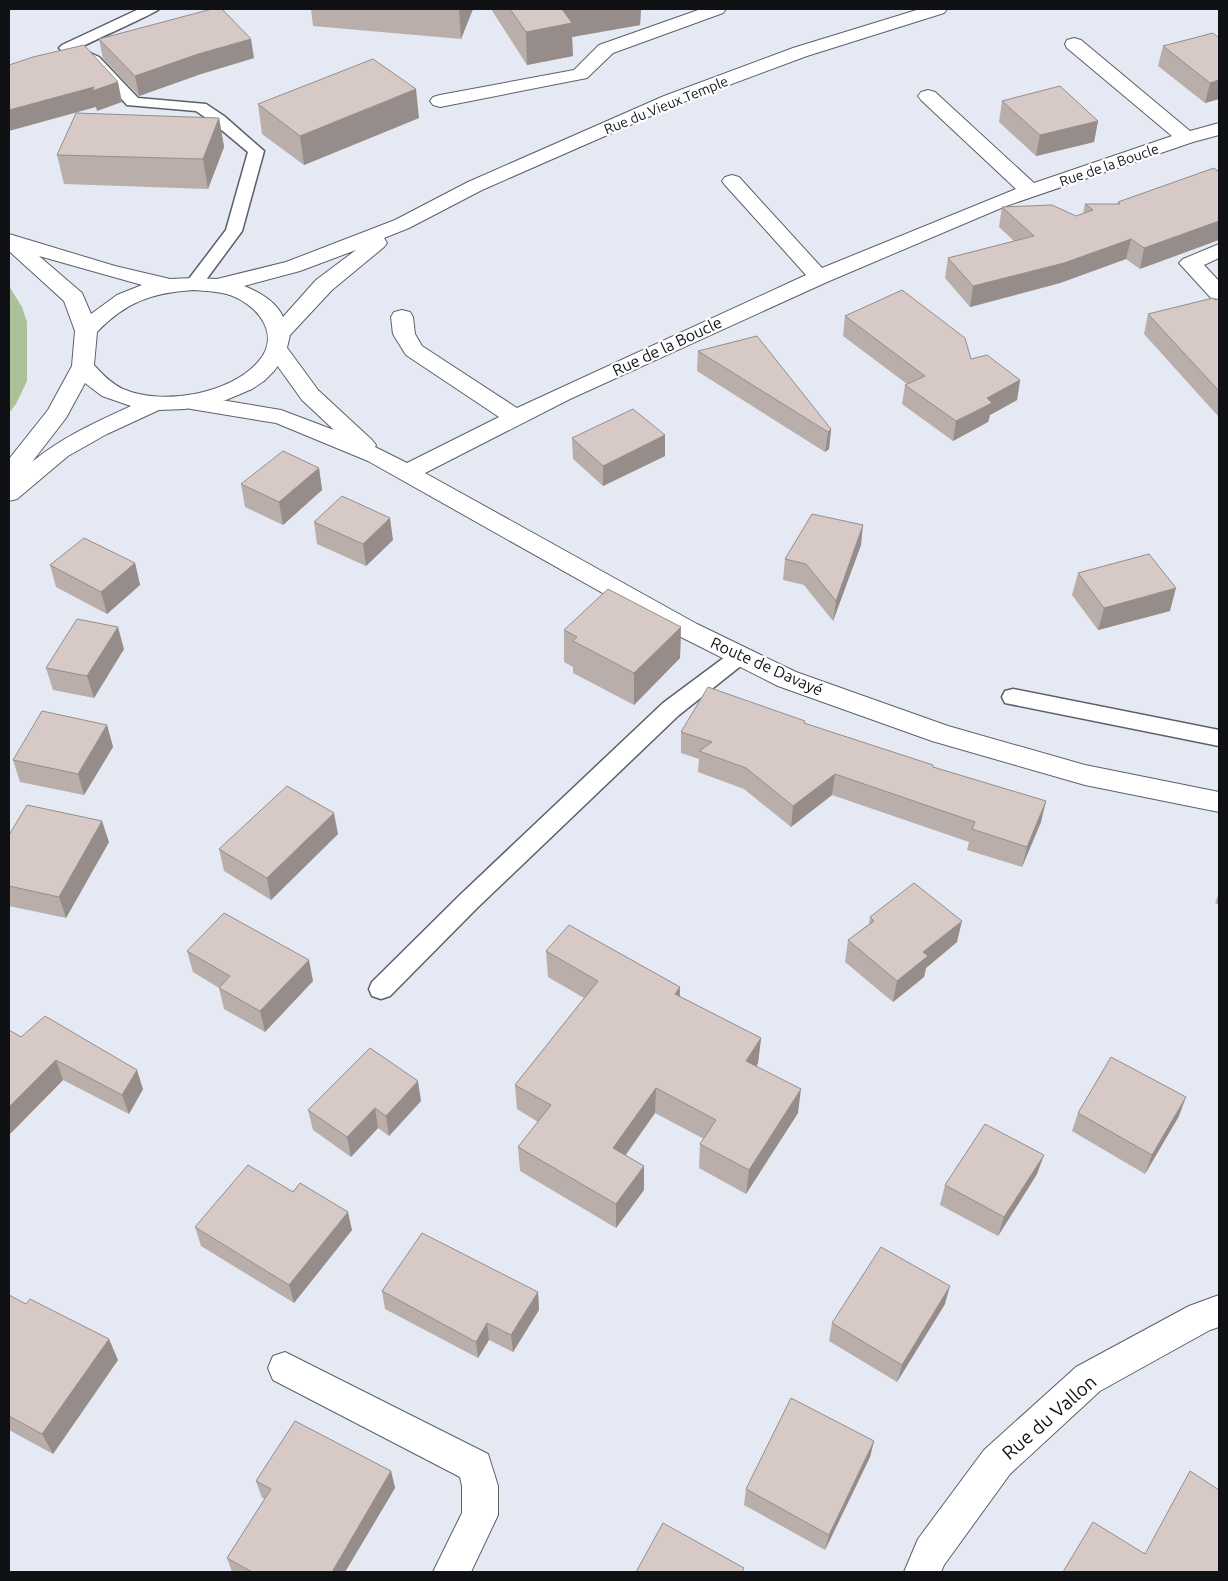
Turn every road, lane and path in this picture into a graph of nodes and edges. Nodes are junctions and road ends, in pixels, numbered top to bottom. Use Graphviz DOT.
graph roads {
  1 [pos="152,9"];
  2 [pos="718,9"];
  3 [pos="938,9"];
  4 [pos="1074,44"];
  5 [pos="928,96"];
  6 [pos="440,101"];
  7 [pos="1216,132"];
  8 [pos="1186,138"];
  9 [pos="732,181"];
  10 [pos="1031,192"];
  11 [pos="402,224"];
  12 [pos="9,240"];
  13 [pos="1219,250"];
  14 [pos="819,277"];
  15 [pos="194,284"];
  16 [pos="168,286"];
  17 [pos="216,286"];
  18 [pos="1219,293"];
  19 [pos="402,317"];
  20 [pos="86,331"];
  21 [pos="278,341"];
  22 [pos="83,366"];
  23 [pos="191,402"];
  24 [pos="156,403"];
  25 [pos="516,418"];
  26 [pos="376,456"];
  27 [pos="406,473"];
  28 [pos="9,474"];
  29 [pos="9,493"];
  30 [pos="740,656"];
  31 [pos="1013,697"];
  32 [pos="1219,738"];
  33 [pos="1219,802"];
  34 [pos="381,989"];
  35 [pos="1219,1311"];
  36 [pos="285,1368"];
  37 [pos="452,1572"];
  38 [pos="922,1572"];
  1 -- 15 [label="lane"];
  2 -- 6 [label="street"];
  3 -- 11 [label="street, Rue du Vieux Temple"];
  4 -- 8 [label="street, Rue de la Boucle"];
  5 -- 10 [label="street"];
  7 -- 8 [label="street, Rue de la Boucle"];
  8 -- 10 [label="street, Rue de la Boucle"];
  9 -- 14 [label="street"];
  10 -- 14 [label="street, Rue de la Boucle"];
  11 -- 17 [label="street, Rue du Vieux Temple"];
  11 -- 21 [label="street, Rue du Vieux Temple"];
  12 -- 16 [label="street"];
  12 -- 20 [label="street"];
  13 -- 18 [label="street"];
  14 -- 25 [label="street, Rue de la Boucle"];
  15 -- 16 [label="street"];
  15 -- 17 [label="street"];
  16 -- 20 [label="street"];
  17 -- 21 [label="street"];
  19 -- 25 [label="street"];
  20 -- 22 [label="street"];
  21 -- 23 [label="street"];
  21 -- 26 [label="street, Route de Davayé"];
  22 -- 24 [label="street"];
  22 -- 28 [label="street"];
  23 -- 24 [label="street"];
  23 -- 26 [label="street, Route de Davayé"];
  24 -- 29 [label="street"];
  25 -- 27 [label="street, Rue de la Boucle"];
  26 -- 27 [label="street, Route de Davayé"];
  27 -- 30 [label="street, Route de Davayé"];
  30 -- 33 [label="street, Route de Davayé"];
  30 -- 34 [label="lane"];
  31 -- 32 [label="lane"];
  35 -- 38 [label="street, Rue du Vallon"];
  36 -- 37 [label="street"];
}
